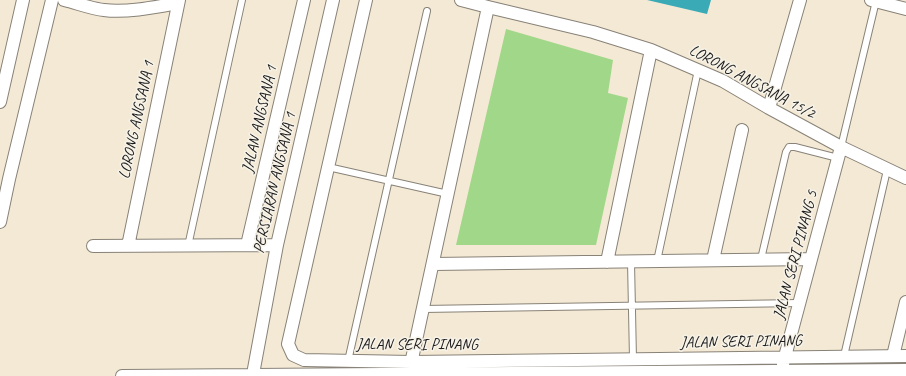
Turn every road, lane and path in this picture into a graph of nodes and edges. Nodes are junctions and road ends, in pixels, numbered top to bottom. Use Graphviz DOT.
graph roads {
  1 [pos="23,0"];
  2 [pos="52,0"];
  3 [pos="64,0"];
  4 [pos="242,0"];
  5 [pos="304,0"];
  6 [pos="333,0"];
  7 [pos="366,0"];
  8 [pos="461,0"];
  9 [pos="800,0"];
  10 [pos="873,1"];
  11 [pos="178,2"];
  12 [pos="488,7"];
  13 [pos="906,9"];
  14 [pos="427,11"];
  15 [pos="651,50"];
  16 [pos="698,70"];
  17 [pos="0,102"];
  18 [pos="769,108"];
  19 [pos="742,130"];
  20 [pos="839,153"];
  21 [pos="328,167"];
  22 [pos="887,170"];
  23 [pos="906,178"];
  24 [pos="389,180"];
  25 [pos="448,194"];
  26 [pos="0,222"];
  27 [pos="247,245"];
  28 [pos="277,245"];
  29 [pos="93,246"];
  30 [pos="128,246"];
  31 [pos="188,246"];
  32 [pos="761,259"];
  33 [pos="811,259"];
  34 [pos="713,260"];
  35 [pos="657,261"];
  36 [pos="607,262"];
  37 [pos="631,262"];
  38 [pos="432,264"];
  39 [pos="906,302"];
  40 [pos="799,303"];
  41 [pos="632,307"];
  42 [pos="423,309"];
  43 [pos="844,356"];
  44 [pos="893,356"];
  45 [pos="906,356"];
  46 [pos="785,357"];
  47 [pos="633,359"];
  48 [pos="348,361"];
  49 [pos="411,362"];
  50 [pos="906,370"];
  51 [pos="781,371"];
  52 [pos="253,374"];
  53 [pos="409,374"];
  54 [pos="122,376"];
  1 -- 17 [label="street"];
  2 -- 26 [label="street"];
  3 -- 11 [label="street"];
  4 -- 31 [label="lane"];
  5 -- 27 [label="street, JALAN ANGSANA 1"];
  6 -- 28 [label="street, PERSIARAN ANGSANA 1"];
  7 -- 21 [label="street, JALAN SERI PINANG"];
  8 -- 12 [label="street, LORONG ANGSANA 15/2"];
  9 -- 18 [label="street"];
  10 -- 13 [label="street"];
  10 -- 20 [label="lane"];
  11 -- 30 [label="street, LORONG ANGSANA 1"];
  12 -- 15 [label="street, LORONG ANGSANA 15/2"];
  12 -- 25 [label="street"];
  14 -- 24 [label="lane"];
  15 -- 16 [label="street, LORONG ANGSANA 15/2"];
  15 -- 36 [label="street"];
  16 -- 18 [label="street, LORONG ANGSANA 15/2"];
  16 -- 35 [label="lane"];
  18 -- 20 [label="street, LORONG ANGSANA 15/2"];
  19 -- 34 [label="street"];
  20 -- 22 [label="street, LORONG ANGSANA 15/2"];
  20 -- 32 [label="lane"];
  20 -- 33 [label="street, JALAN SERI PINANG 5"];
  21 -- 24 [label="lane"];
  21 -- 48 [label="street, JALAN SERI PINANG"];
  22 -- 23 [label="street, LORONG ANGSANA 15/2"];
  22 -- 43 [label="lane"];
  24 -- 25 [label="lane"];
  24 -- 48 [label="lane"];
  25 -- 38 [label="street"];
  27 -- 28 [label="street"];
  27 -- 31 [label="street"];
  28 -- 52 [label="street, PERSIARAN ANGSANA 1"];
  29 -- 30 [label="street"];
  30 -- 31 [label="street"];
  32 -- 33 [label="street"];
  32 -- 34 [label="street"];
  33 -- 40 [label="street, JALAN SERI PINANG 5"];
  34 -- 35 [label="street"];
  35 -- 37 [label="street"];
  36 -- 37 [label="street"];
  36 -- 38 [label="street"];
  37 -- 41 [label="lane"];
  38 -- 42 [label="street"];
  39 -- 44 [label="street"];
  40 -- 41 [label="lane"];
  40 -- 46 [label="street, JALAN SERI PINANG 5"];
  41 -- 42 [label="lane"];
  41 -- 47 [label="lane"];
  42 -- 49 [label="street"];
  43 -- 44 [label="street, JALAN SERI PINANG"];
  43 -- 46 [label="street, JALAN SERI PINANG"];
  44 -- 45 [label="street, JALAN SERI PINANG"];
  46 -- 47 [label="street, JALAN SERI PINANG"];
  46 -- 51 [label="street, JALAN SERI PINANG 5"];
  47 -- 49 [label="street, JALAN SERI PINANG"];
  48 -- 49 [label="street, JALAN SERI PINANG"];
  49 -- 53 [label="street"];
  50 -- 51 [label="street, JALAN SERI PINANG"];
  51 -- 53 [label="street, JALAN SERI PINANG"];
  52 -- 53 [label="street, JALAN SERI PINANG"];
  52 -- 54 [label="street, JALAN SERI PINANG"];
}
